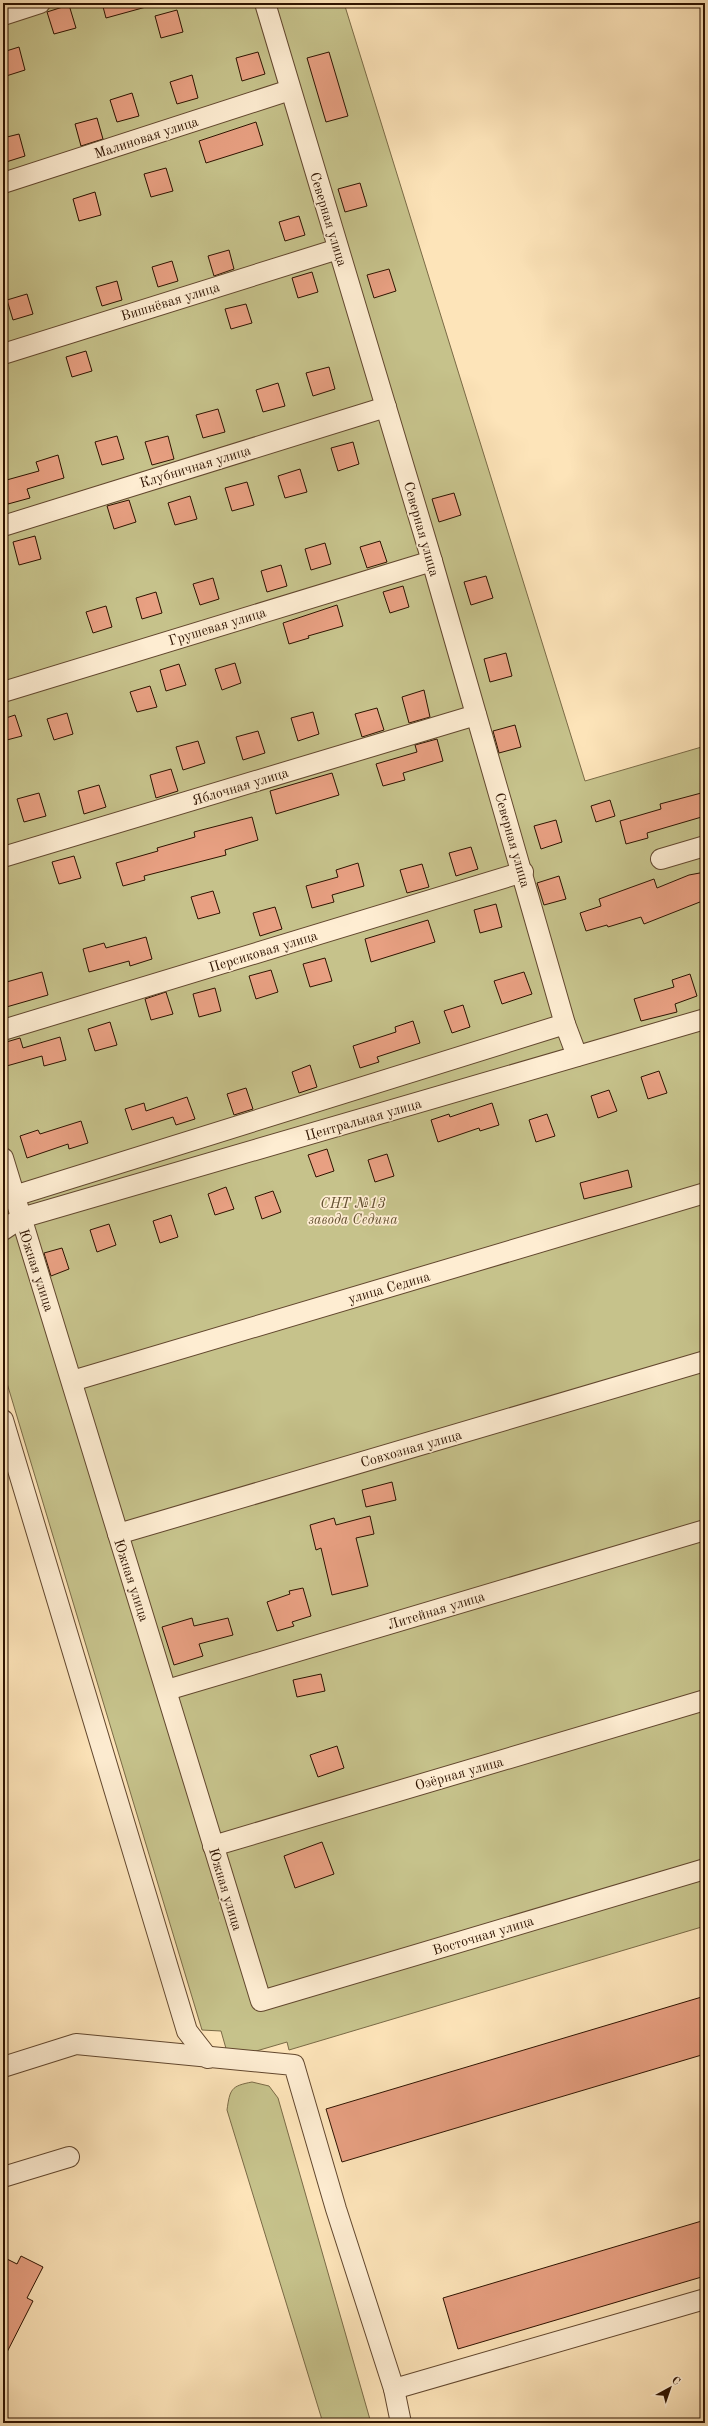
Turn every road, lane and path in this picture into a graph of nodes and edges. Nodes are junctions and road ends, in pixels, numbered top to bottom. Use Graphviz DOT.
graph roads {
  1 [pos="40,3"];
  2 [pos="265,3"];
  3 [pos="3,15"];
  4 [pos="290,90"];
  5 [pos="3,183"];
  6 [pos="338,249"];
  7 [pos="3,354"];
  8 [pos="386,407"];
  9 [pos="3,526"];
  10 [pos="432,561"];
  11 [pos="3,692"];
  12 [pos="476,714"];
  13 [pos="705,846"];
  14 [pos="3,857"];
  15 [pos="661,859"];
  16 [pos="523,872"];
  17 [pos="705,1019"];
  18 [pos="565,1024"];
  19 [pos="3,1030"];
  20 [pos="577,1056"];
  21 [pos="3,1158"];
  22 [pos="705,1194"];
  23 [pos="14,1196"];
  24 [pos="21,1218"];
  25 [pos="3,1230"];
  26 [pos="705,1361"];
  27 [pos="72,1381"];
  28 [pos="3,1420"];
  29 [pos="705,1530"];
  30 [pos="118,1534"];
  31 [pos="167,1690"];
  32 [pos="705,1700"];
  33 [pos="213,1846"];
  34 [pos="705,1869"];
  35 [pos="261,2001"];
  36 [pos="208,2058"];
  37 [pos="3,2066"];
  38 [pos="69,2157"];
  39 [pos="3,2177"];
  40 [pos="705,2299"];
  41 [pos="394,2388"];
  42 [pos="401,2423"];
  1 -- 3 [label="street"];
  2 -- 4 [label="street, Северная улица"];
  4 -- 5 [label="street, Малиновая улица"];
  4 -- 6 [label="street, Северная улица"];
  6 -- 7 [label="street, Вишнёвая улица"];
  6 -- 8 [label="street, Северная улица"];
  8 -- 9 [label="street, Клубничная улица"];
  8 -- 10 [label="street, Северная улица"];
  10 -- 11 [label="street, Грушевая улица"];
  10 -- 12 [label="street, Северная улица"];
  12 -- 14 [label="street, Яблочная улица"];
  12 -- 16 [label="street, Северная улица"];
  13 -- 15 [label="street"];
  16 -- 18 [label="street, Северная улица"];
  16 -- 19 [label="street, Персиковая улица"];
  17 -- 20 [label="street, Центральная улица"];
  18 -- 20 [label="street, Северная улица"];
  18 -- 23 [label="street, Центральная улица"];
  20 -- 24 [label="street, Центральная улица"];
  21 -- 23 [label="street, Южная улица"];
  22 -- 27 [label="street, улица Седина"];
  23 -- 24 [label="street, Южная улица"];
  24 -- 25 [label="street, Центральная улица"];
  24 -- 27 [label="street, Южная улица"];
  26 -- 30 [label="street, Совхозная улица"];
  27 -- 30 [label="street, Южная улица"];
  28 -- 36 [label="street"];
  29 -- 31 [label="street, Литейная улица"];
  30 -- 31 [label="street, Южная улица"];
  31 -- 33 [label="street, Южная улица"];
  32 -- 33 [label="street, Озёрная улица"];
  33 -- 35 [label="street, Южная улица"];
  34 -- 35 [label="street, Восточная улица"];
  36 -- 37 [label="street"];
  36 -- 41 [label="street"];
  38 -- 39 [label="street"];
  40 -- 41 [label="street"];
  41 -- 42 [label="street"];
}
